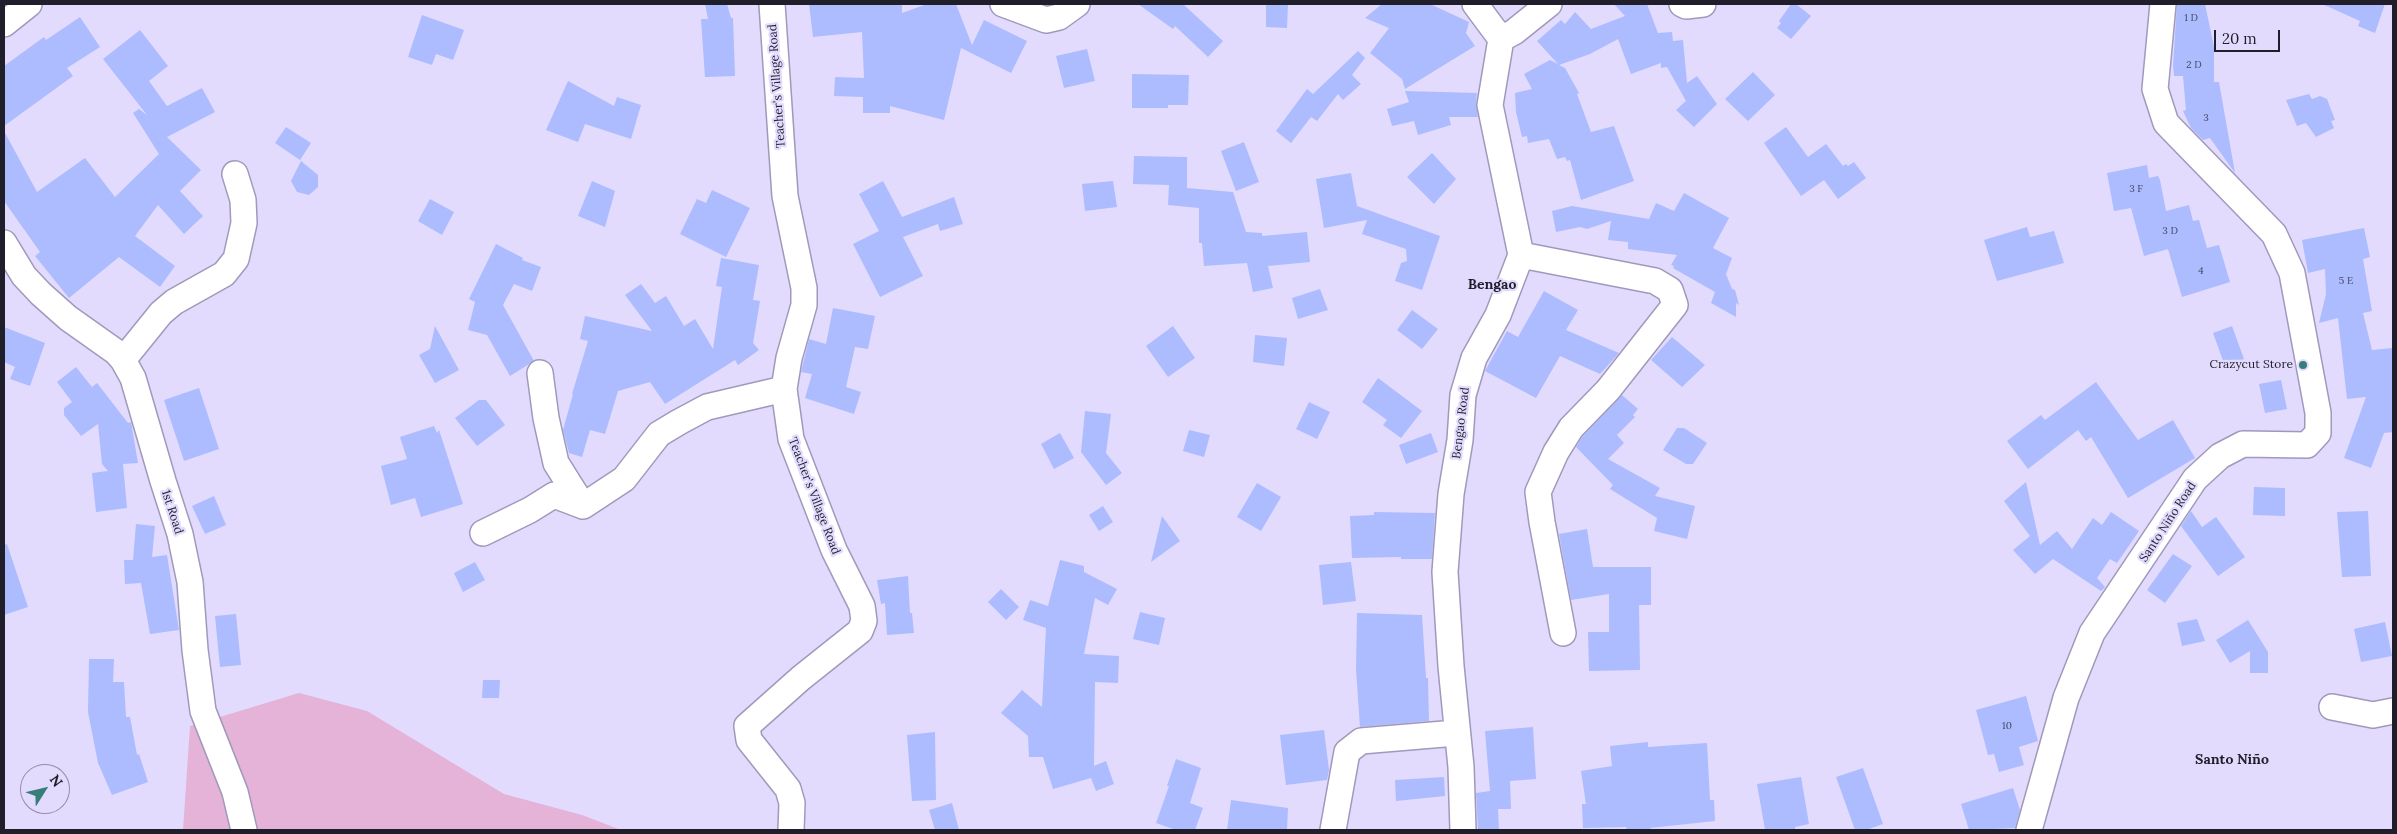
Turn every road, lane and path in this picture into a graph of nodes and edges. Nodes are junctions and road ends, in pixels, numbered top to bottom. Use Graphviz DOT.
graph roads {
  1 [pos="29,4"];
  2 [pos="772,4"];
  3 [pos="1003,4"];
  4 [pos="1078,4"];
  5 [pos="1475,4"];
  6 [pos="1549,4"];
  7 [pos="1682,4"];
  8 [pos="1703,4"];
  9 [pos="2163,4"];
  10 [pos="4,24"];
  11 [pos="1501,39"];
  12 [pos="235,174"];
  13 [pos="4,243"];
  14 [pos="1522,255"];
  15 [pos="124,360"];
  16 [pos="540,373"];
  17 [pos="784,389"];
  18 [pos="583,506"];
  19 [pos="483,533"];
  20 [pos="1563,633"];
  21 [pos="2332,707"];
  22 [pos="2393,711"];
  23 [pos="1456,733"];
  24 [pos="244,830"];
  25 [pos="791,830"];
  26 [pos="1333,830"];
  27 [pos="1463,830"];
  28 [pos="2029,830"];
  1 -- 10 [label="street"];
  2 -- 17 [label="street, Teacher's Village Road"];
  3 -- 4 [label="street"];
  5 -- 11 [label="street"];
  6 -- 11 [label="street"];
  7 -- 8 [label="street"];
  9 -- 28 [label="street, Santo Niño Road"];
  11 -- 14 [label="street"];
  12 -- 15 [label="street"];
  13 -- 15 [label="street, 1st Road"];
  14 -- 20 [label="street"];
  14 -- 23 [label="street, Bengao Road"];
  15 -- 24 [label="street, 1st Road"];
  16 -- 18 [label="street"];
  17 -- 18 [label="street"];
  17 -- 25 [label="street, Teacher's Village Road"];
  18 -- 19 [label="street"];
  21 -- 22 [label="street"];
  23 -- 26 [label="street"];
  23 -- 27 [label="street, Bengao Road"];
}
